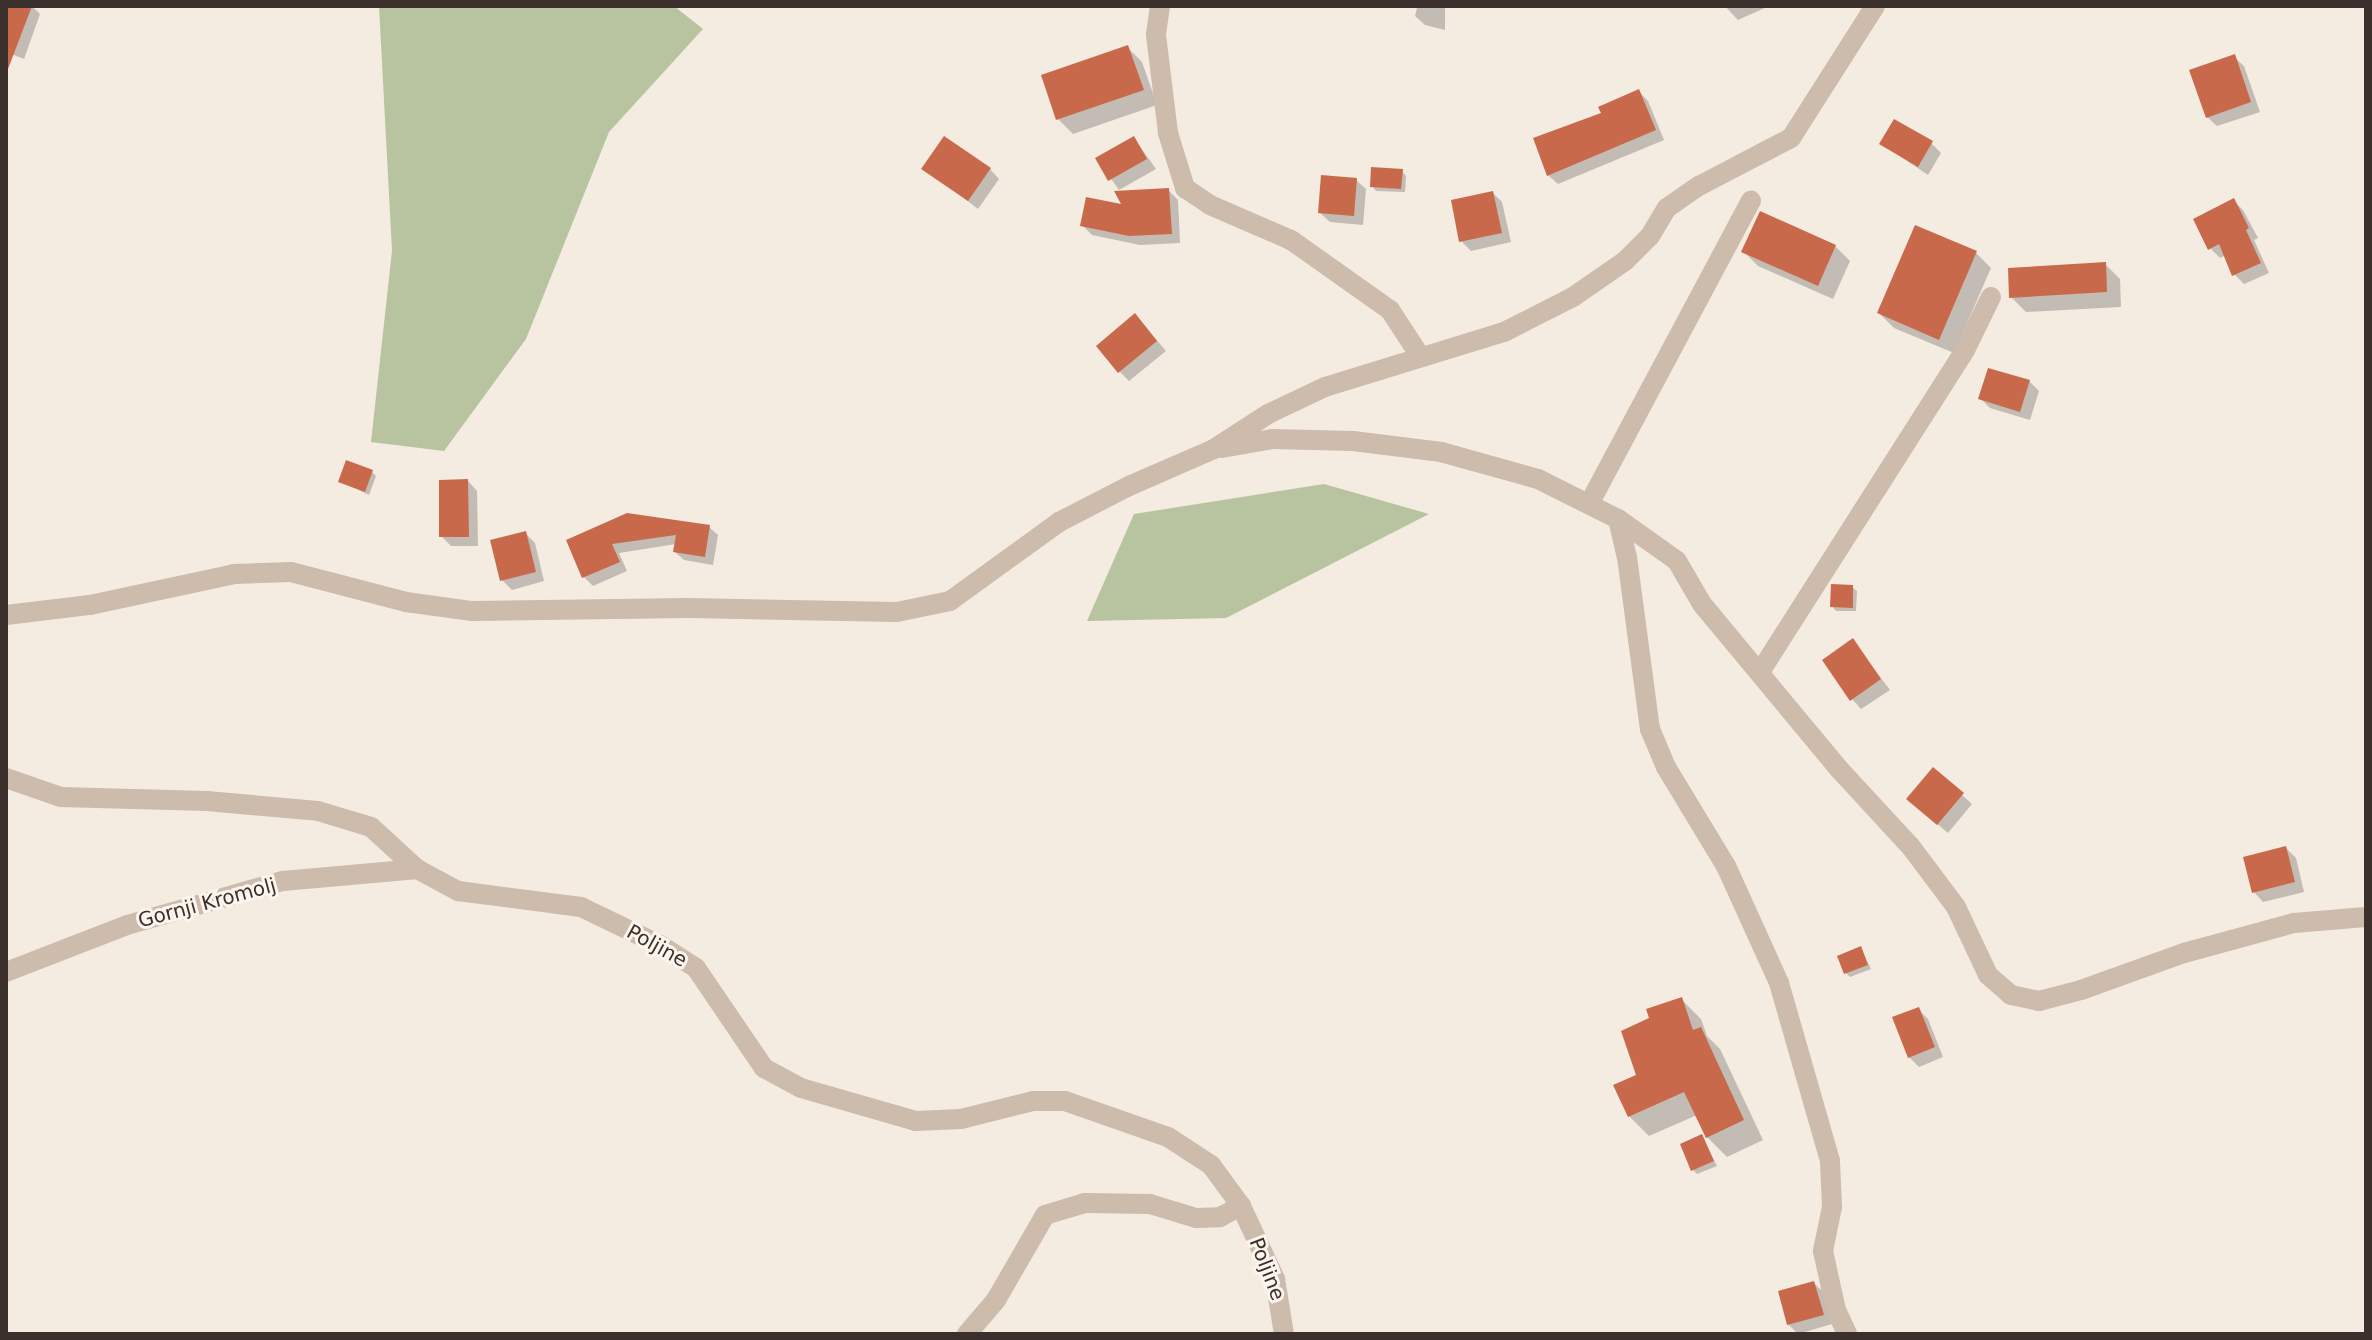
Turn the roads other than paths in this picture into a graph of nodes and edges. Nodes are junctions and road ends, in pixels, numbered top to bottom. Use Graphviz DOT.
graph roads {
  1 [pos="1160,6"];
  2 [pos="1875,6"];
  3 [pos="1751,200"];
  4 [pos="1991,297"];
  5 [pos="1420,356"];
  6 [pos="1214,449"];
  7 [pos="1589,504"];
  8 [pos="1618,519"];
  9 [pos="6,615"];
  10 [pos="1760,672"];
  11 [pos="6,778"];
  12 [pos="417,869"];
  13 [pos="2366,917"];
  14 [pos="6,972"];
  15 [pos="1241,1206"];
  16 [pos="967,1334"];
  17 [pos="1284,1334"];
  18 [pos="1847,1334"];
  1 -- 5 [label="street"];
  2 -- 5 [label="street"];
  3 -- 7 [label="street"];
  4 -- 10 [label="street"];
  5 -- 6 [label="street"];
  6 -- 7 [label="street"];
  6 -- 9 [label="street"];
  7 -- 8 [label="street"];
  8 -- 10 [label="street"];
  8 -- 18 [label="street"];
  10 -- 13 [label="street"];
  11 -- 12 [label="street, Poljine"];
  12 -- 14 [label="street, Gornji Kromolj"];
  12 -- 15 [label="street, Poljine"];
  15 -- 16 [label="street"];
  15 -- 17 [label="street, Poljine"];
}
